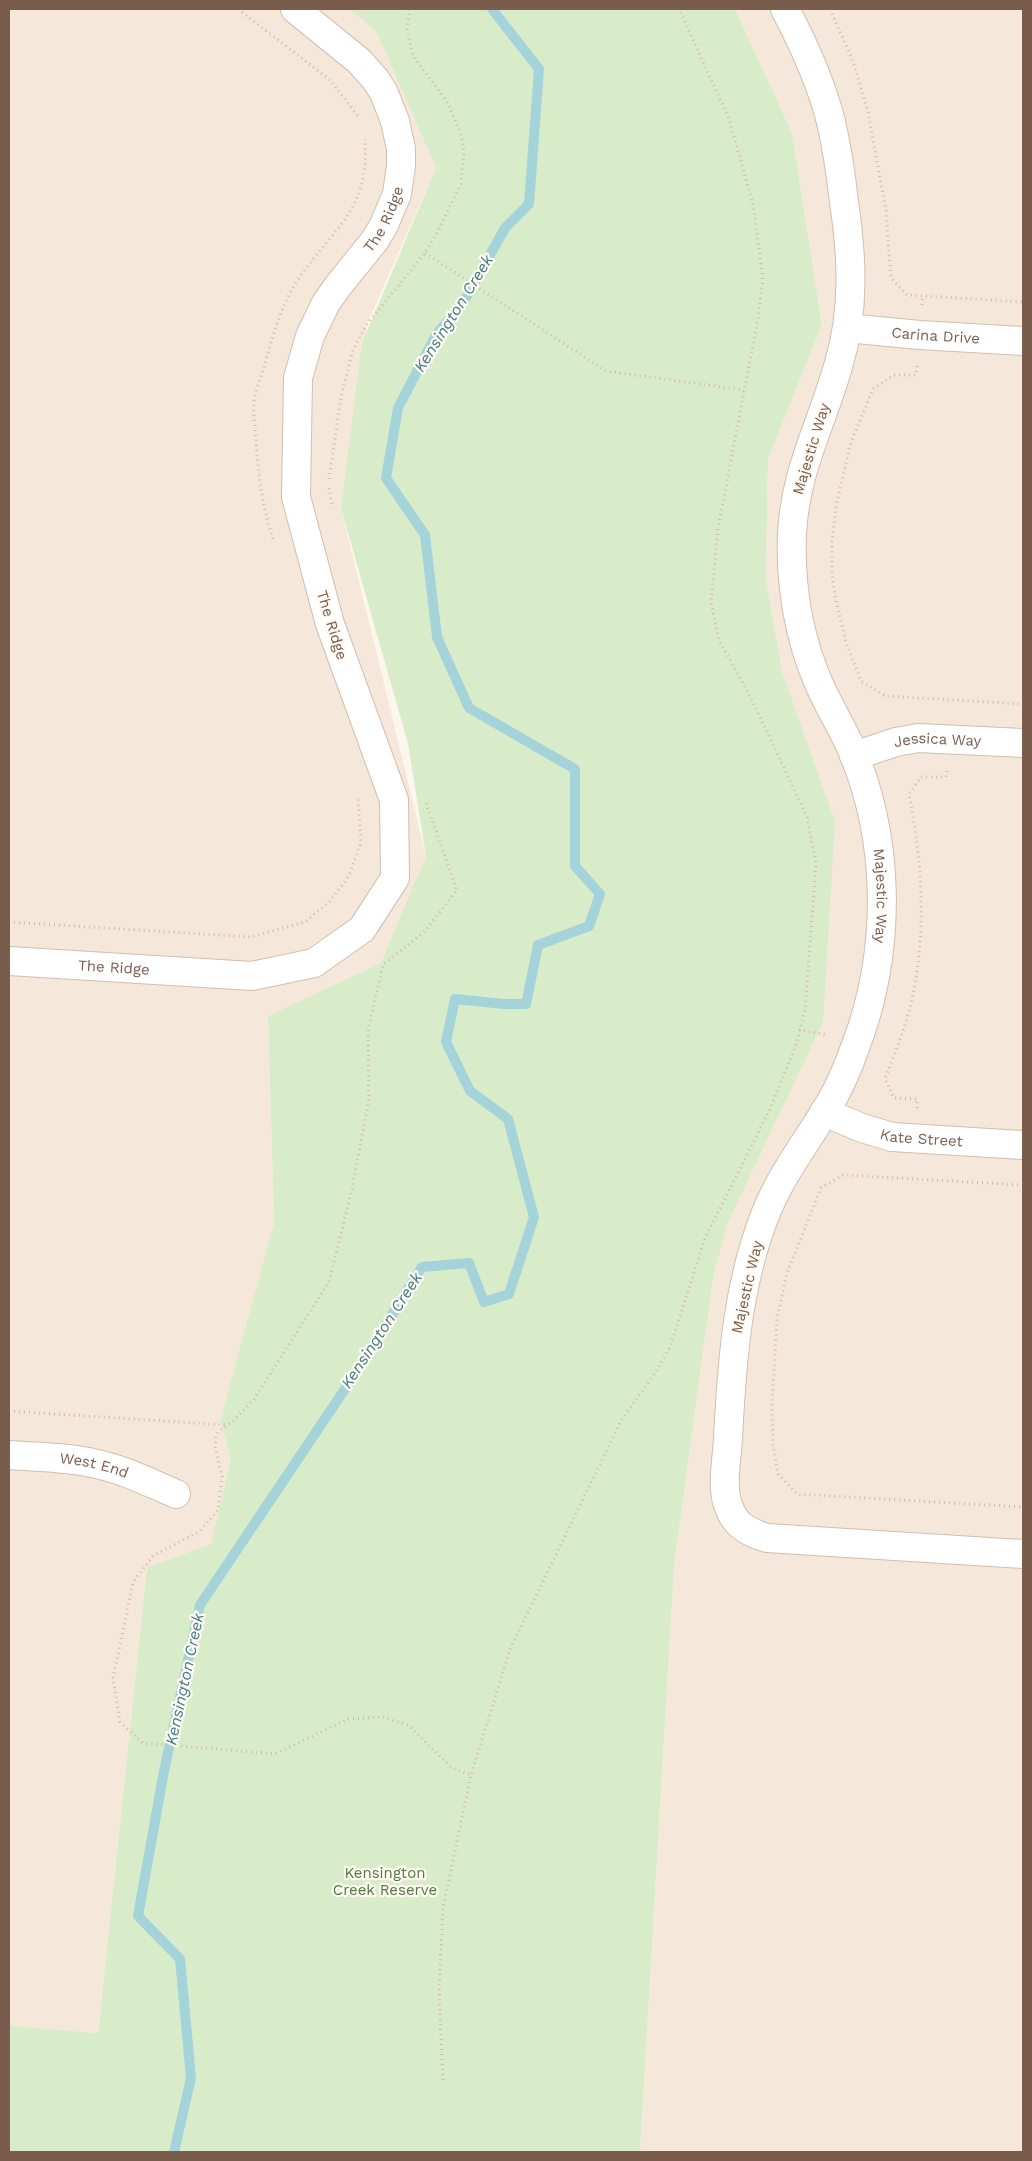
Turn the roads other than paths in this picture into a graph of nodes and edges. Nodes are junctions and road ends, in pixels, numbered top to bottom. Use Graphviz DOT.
graph roads {
  1 [pos="295,9"];
  2 [pos="786,9"];
  3 [pos="847,328"];
  4 [pos="1023,342"];
  5 [pos="1023,743"];
  6 [pos="854,756"];
  7 [pos="9,961"];
  8 [pos="824,1112"];
  9 [pos="1023,1145"];
  10 [pos="9,1455"];
  11 [pos="176,1494"];
  12 [pos="1023,1554"];
  1 -- 7 [label="street, The Ridge"];
  2 -- 3 [label="street, Majestic Way"];
  3 -- 4 [label="street, Carina Drive"];
  3 -- 6 [label="street, Majestic Way"];
  5 -- 6 [label="street, Jessica Way"];
  6 -- 8 [label="street, Majestic Way"];
  8 -- 9 [label="street, Kate Street"];
  8 -- 12 [label="street, Majestic Way"];
  10 -- 11 [label="street, West End"];
}
